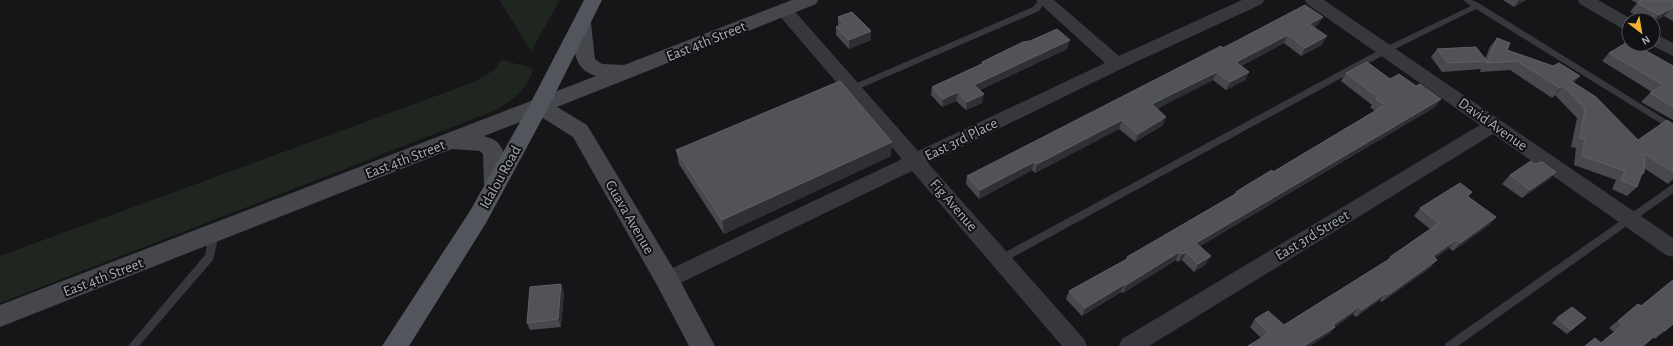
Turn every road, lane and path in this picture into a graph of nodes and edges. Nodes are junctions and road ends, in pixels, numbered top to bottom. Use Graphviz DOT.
graph roads {
  1 [pos="593,0"];
  2 [pos="809,0"];
  3 [pos="1043,0"];
  4 [pos="1256,0"];
  5 [pos="1313,0"];
  6 [pos="1467,0"];
  7 [pos="1586,0"];
  8 [pos="1477,6"];
  9 [pos="784,10"];
  10 [pos="1621,20"];
  11 [pos="582,23"];
  12 [pos="1661,43"];
  13 [pos="1386,50"];
  14 [pos="1673,50"];
  15 [pos="1117,64"];
  16 [pos="627,72"];
  17 [pos="853,88"];
  18 [pos="539,106"];
  19 [pos="1494,125"];
  20 [pos="1673,128"];
  21 [pos="446,143"];
  22 [pos="916,160"];
  23 [pos="496,185"];
  24 [pos="1673,188"];
  25 [pos="1628,218"];
  26 [pos="214,234"];
  27 [pos="1673,249"];
  28 [pos="1001,259"];
  29 [pos="667,280"];
  30 [pos="0,316"];
  31 [pos="133,346"];
  32 [pos="395,346"];
  33 [pos="702,346"];
  34 [pos="1076,346"];
  35 [pos="1130,346"];
  36 [pos="1450,346"];
  1 -- 11 [label="main road, Idalou Road"];
  2 -- 9 [label="street, East 4th Street"];
  3 -- 15 [label="street"];
  3 -- 17 [label="lane"];
  4 -- 15 [label="street, East 3rd Place"];
  5 -- 13 [label="street, David Avenue"];
  6 -- 8 [label="lane"];
  7 -- 10 [label="street"];
  8 -- 13 [label="lane"];
  8 -- 20 [label="lane"];
  9 -- 16 [label="street, East 4th Street"];
  9 -- 17 [label="street, Fig Avenue"];
  11 -- 16 [label="street"];
  11 -- 18 [label="main road, Idalou Road"];
  12 -- 14 [label="street"];
  13 -- 19 [label="street, David Avenue"];
  13 -- 28 [label="lane"];
  15 -- 22 [label="street, East 3rd Place"];
  16 -- 18 [label="street, East 4th Street"];
  17 -- 22 [label="street, Fig Avenue"];
  18 -- 21 [label="street, East 4th Street"];
  18 -- 23 [label="main road, Idalou Road"];
  18 -- 29 [label="street, Guava Avenue"];
  19 -- 25 [label="street, David Avenue"];
  19 -- 35 [label="street, East 3rd Street"];
  21 -- 23 [label="street"];
  21 -- 26 [label="street, East 4th Street"];
  22 -- 28 [label="street, Fig Avenue"];
  22 -- 29 [label="street, East 3rd Place"];
  23 -- 32 [label="main road, Idalou Road"];
  24 -- 25 [label="lane"];
  25 -- 27 [label="street, David Avenue"];
  25 -- 36 [label="lane"];
  26 -- 30 [label="street, East 4th Street"];
  26 -- 31 [label="lane"];
  28 -- 34 [label="street, Fig Avenue"];
  29 -- 33 [label="street, Guava Avenue"];
}
